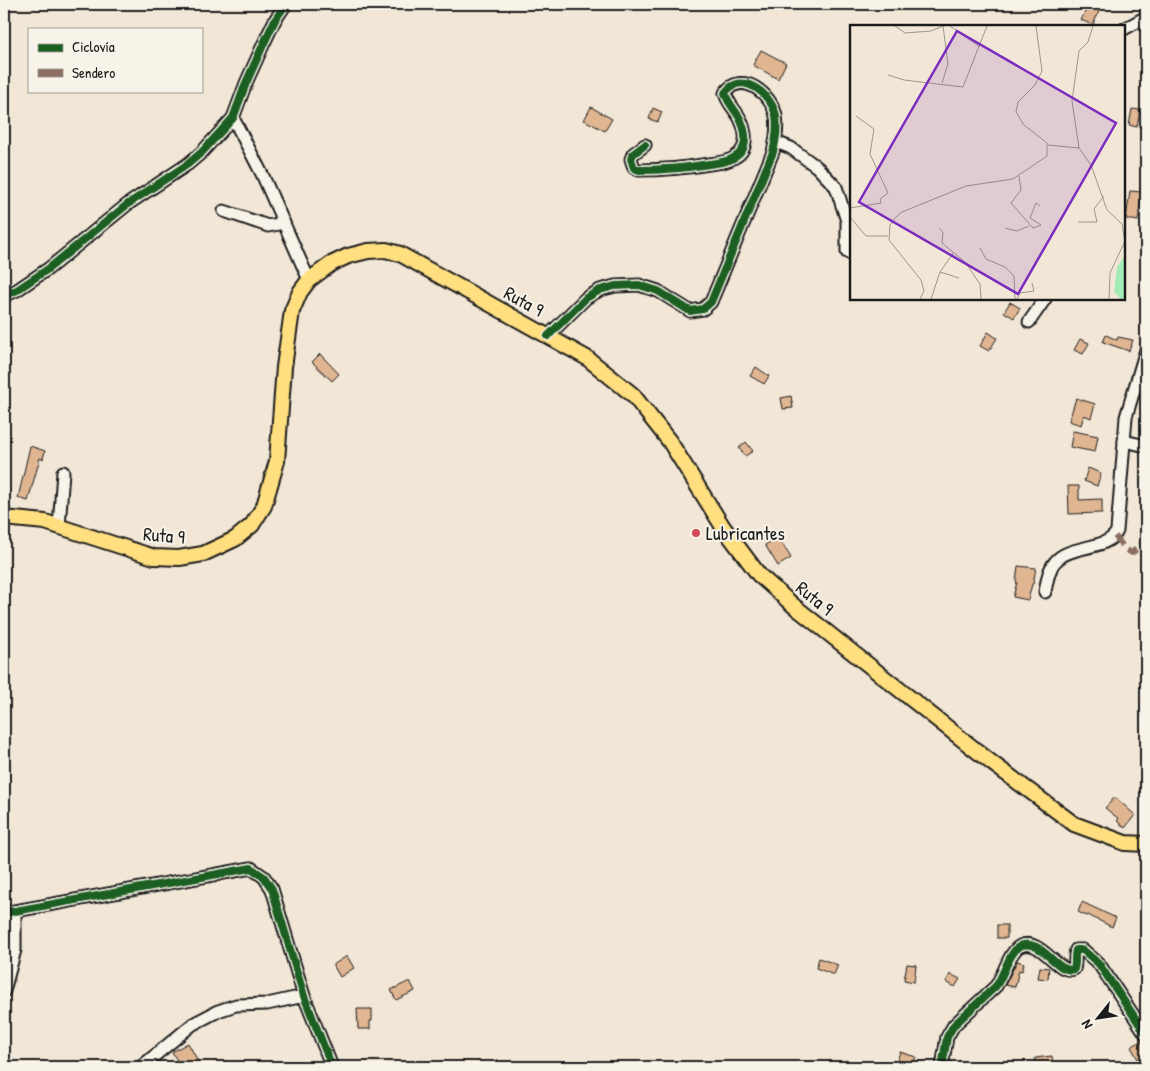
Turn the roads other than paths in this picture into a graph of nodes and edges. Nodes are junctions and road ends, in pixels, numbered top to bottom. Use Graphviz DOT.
graph roads {
  1 [pos="286,4"];
  2 [pos="1146,17"];
  3 [pos="1125,28"];
  4 [pos="234,118"];
  5 [pos="776,142"];
  6 [pos="645,145"];
  7 [pos="224,211"];
  8 [pos="284,223"];
  9 [pos="850,254"];
  10 [pos="309,280"];
  11 [pos="4,296"];
  12 [pos="1044,300"];
  13 [pos="1029,322"];
  14 [pos="548,336"];
  15 [pos="1146,350"];
  16 [pos="1124,441"];
  17 [pos="1146,446"];
  18 [pos="63,472"];
  19 [pos="4,518"];
  20 [pos="59,527"];
  21 [pos="1045,592"];
  22 [pos="1146,844"];
  23 [pos="10,912"];
  24 [pos="4,991"];
  25 [pos="304,996"];
  26 [pos="1146,1034"];
  27 [pos="141,1067"];
  28 [pos="332,1067"];
  29 [pos="942,1067"];
  1 -- 4 [label="street"];
  2 -- 3 [label="street"];
  4 -- 8 [label="street"];
  4 -- 11 [label="street"];
  5 -- 6 [label="street"];
  5 -- 9 [label="street"];
  5 -- 14 [label="street"];
  7 -- 8 [label="street"];
  8 -- 10 [label="street"];
  10 -- 14 [label="main road, Ruta 9"];
  10 -- 20 [label="main road, Ruta 9"];
  12 -- 13 [label="street"];
  14 -- 22 [label="main road, Ruta 9"];
  15 -- 16 [label="street"];
  16 -- 17 [label="street"];
  16 -- 21 [label="street"];
  18 -- 20 [label="street"];
  19 -- 20 [label="main road, Ruta 9"];
  23 -- 24 [label="street"];
  23 -- 25 [label="street"];
  25 -- 27 [label="street"];
  25 -- 28 [label="street"];
  26 -- 29 [label="street"];
}
